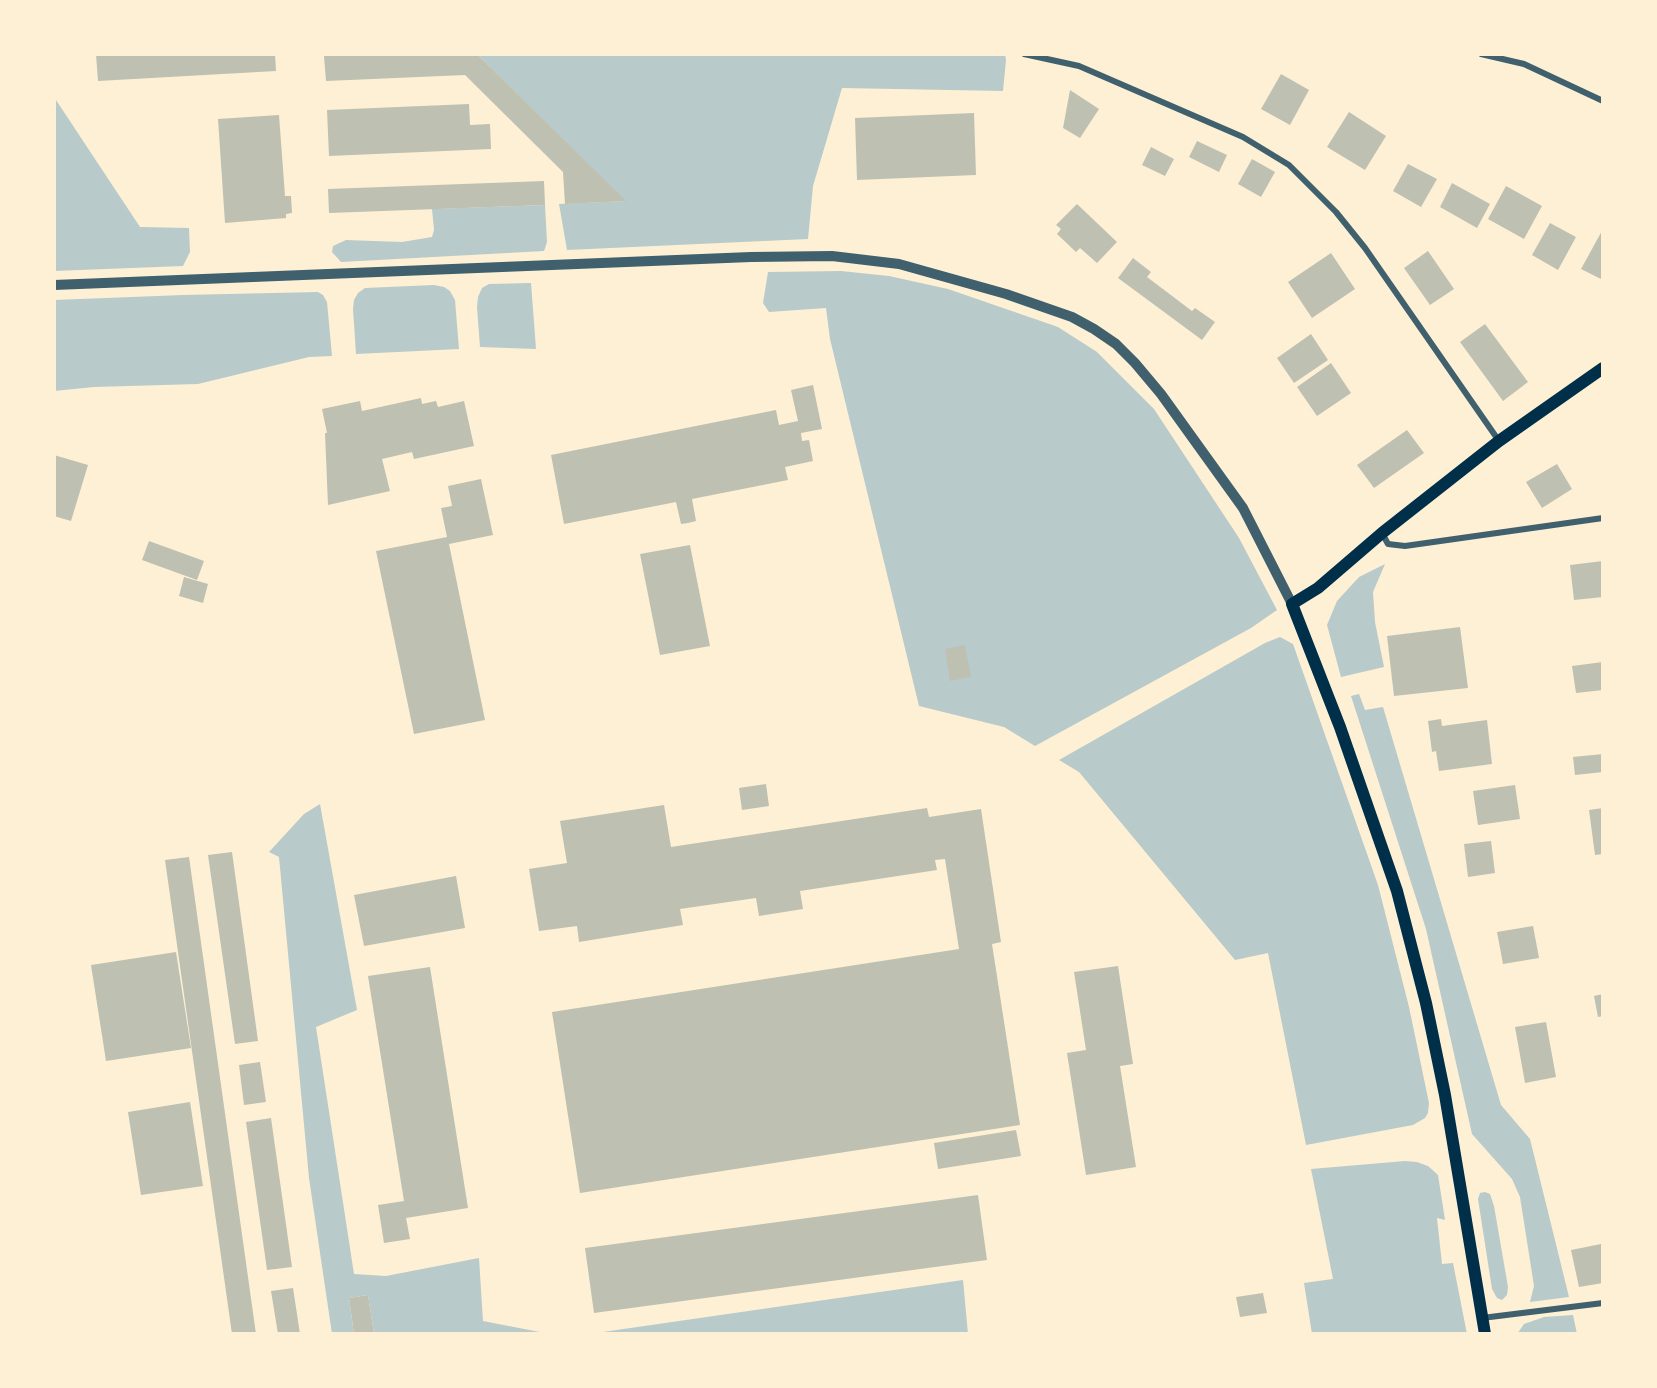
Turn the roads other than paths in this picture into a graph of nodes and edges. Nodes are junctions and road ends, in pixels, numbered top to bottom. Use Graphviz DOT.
graph roads {
  1 [pos="1024,54"];
  2 [pos="1481,54"];
  3 [pos="1603,101"];
  4 [pos="54,285"];
  5 [pos="1603,368"];
  6 [pos="1498,441"];
  7 [pos="1603,518"];
  8 [pos="1382,533"];
  9 [pos="1292,604"];
  10 [pos="1603,1303"];
  11 [pos="1482,1318"];
  12 [pos="1485,1334"];
  1 -- 6 [label="street"];
  2 -- 3 [label="street"];
  4 -- 9 [label="street"];
  5 -- 6 [label="main road"];
  6 -- 8 [label="main road"];
  7 -- 8 [label="street"];
  8 -- 9 [label="main road"];
  9 -- 11 [label="main road"];
  10 -- 11 [label="street"];
  11 -- 12 [label="main road"];
}
